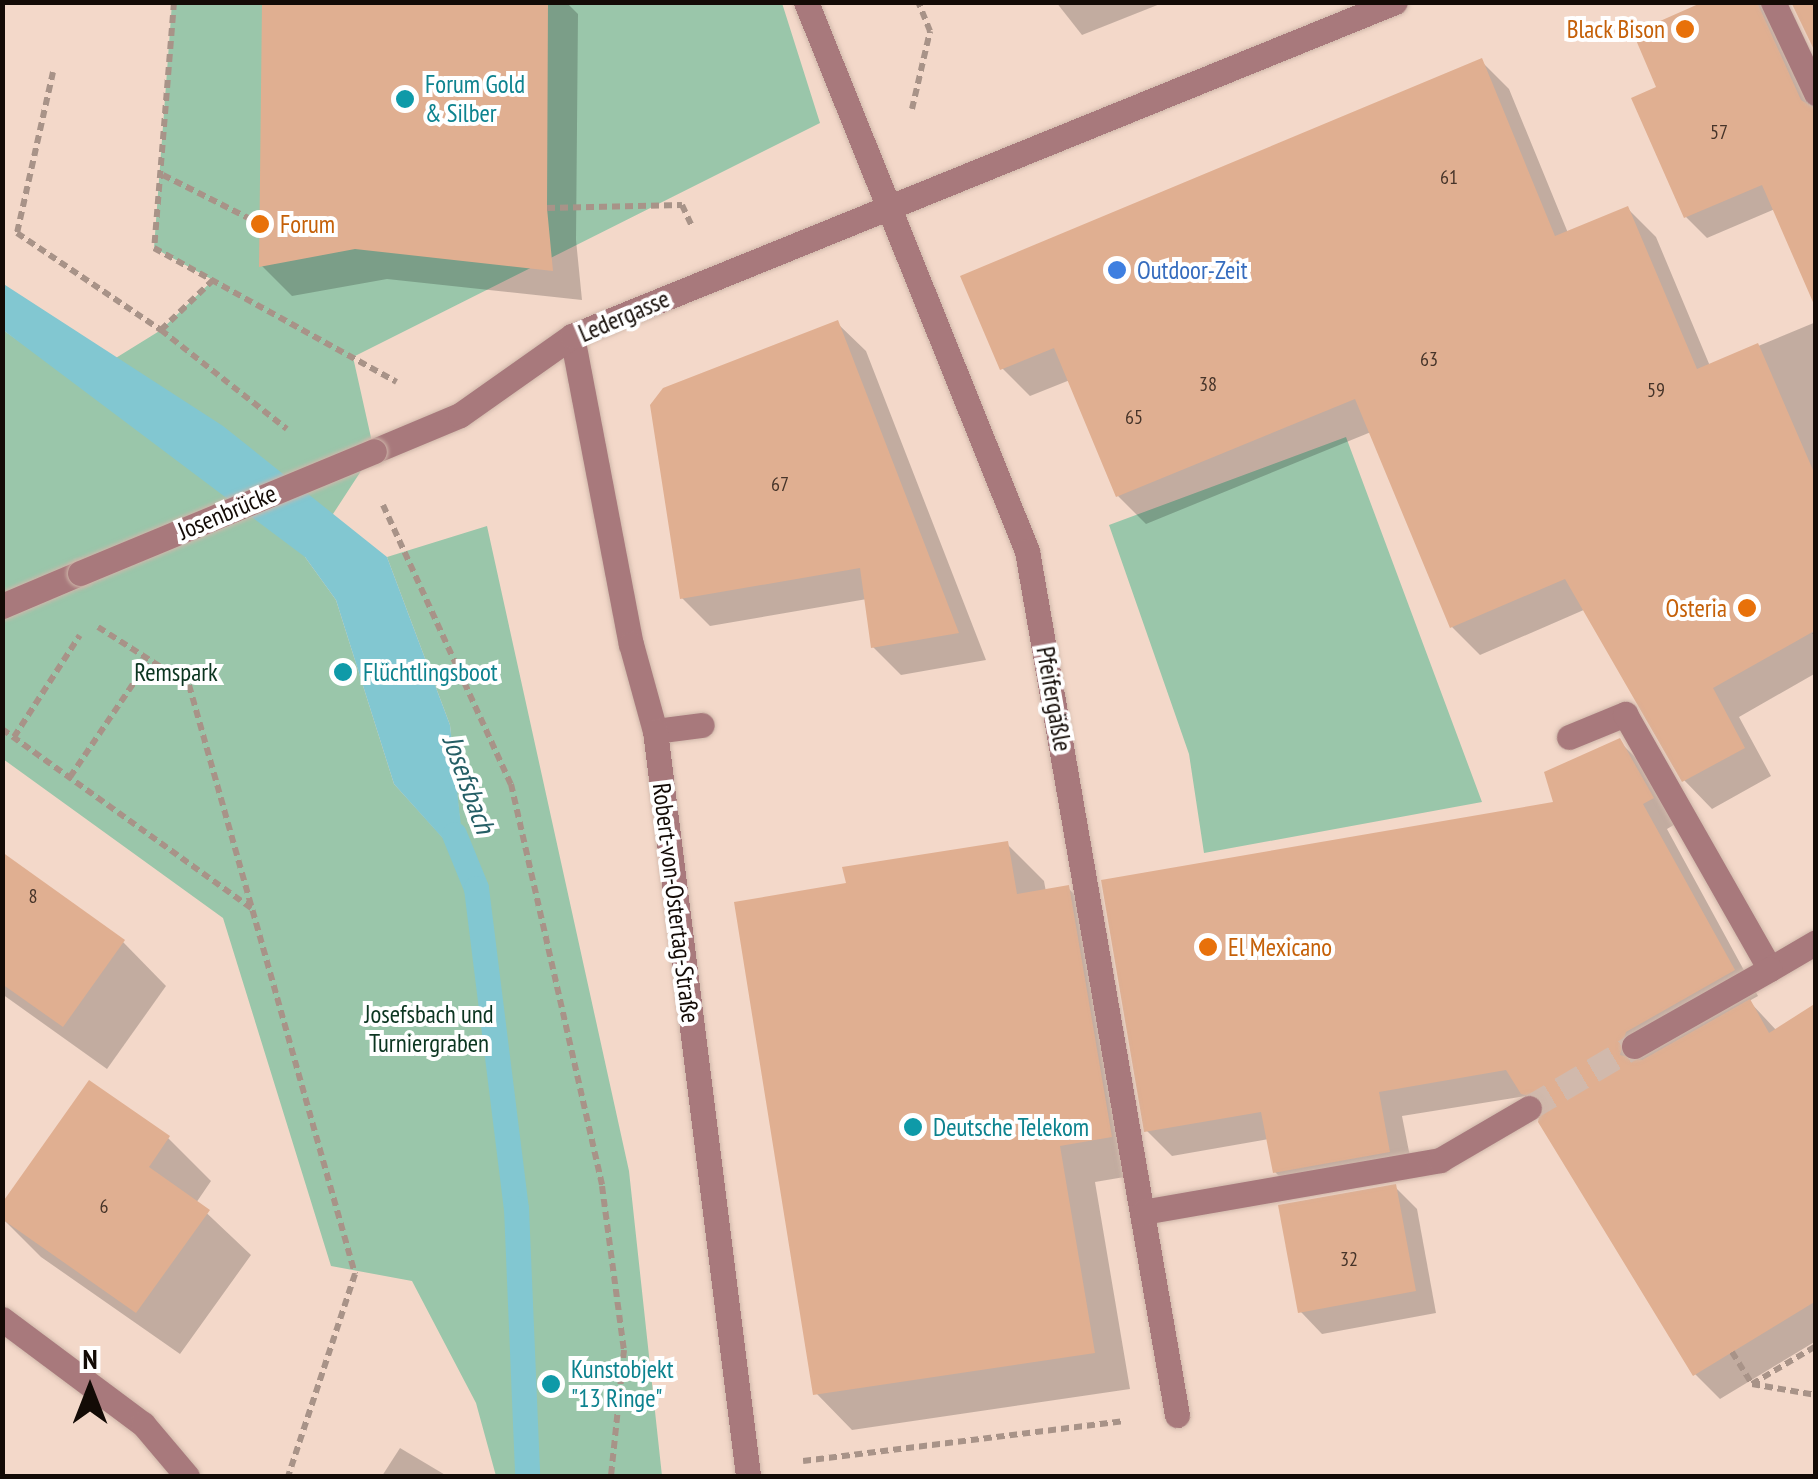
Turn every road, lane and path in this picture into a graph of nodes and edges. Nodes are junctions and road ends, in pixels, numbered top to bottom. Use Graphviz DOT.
graph roads {
  1 [pos="174,2"];
  2 [pos="806,2"];
  3 [pos="1394,2"];
  4 [pos="1772,2"];
  5 [pos="53,72"];
  6 [pos="1816,92"];
  7 [pos="163,176"];
  8 [pos="547,208"];
  9 [pos="888,208"];
  10 [pos="260,224"];
  11 [pos="717,277"];
  12 [pos="213,280"];
  13 [pos="161,330"];
  14 [pos="572,336"];
  15 [pos="352,358"];
  16 [pos="298,438"];
  17 [pos="374,452"];
  18 [pos="375,498"];
  19 [pos="2,606"];
  20 [pos="88,622"];
  21 [pos="150,659"];
  22 [pos="189,684"];
  23 [pos="702,725"];
  24 [pos="2,729"];
  25 [pos="655,732"];
  26 [pos="14,737"];
  27 [pos="1569,737"];
  28 [pos="70,777"];
  29 [pos="252,908"];
  30 [pos="1816,942"];
  31 [pos="1770,968"];
  32 [pos="1634,1046"];
  33 [pos="1529,1108"];
  34 [pos="1143,1212"];
  35 [pos="2,1318"];
  36 [pos="1816,1346"];
  37 [pos="1732,1352"];
  38 [pos="1752,1384"];
  39 [pos="1816,1395"];
  40 [pos="1177,1414"];
  41 [pos="747,1472"];
  42 [pos="187,1476"];
  43 [pos="288,1476"];
  44 [pos="611,1476"];
  1 -- 7 [label="path"];
  2 -- 9 [label="street"];
  3 -- 9 [label="street, Ledergasse"];
  4 -- 6 [label="street"];
  5 -- 13 [label="path"];
  7 -- 10 [label="path"];
  7 -- 12 [label="path"];
  8 -- 11 [label="path"];
  9 -- 11 [label="street, Ledergasse"];
  9 -- 34 [label="street, Pfeifergäßle"];
  11 -- 14 [label="street, Ledergasse"];
  12 -- 13 [label="path"];
  12 -- 15 [label="path"];
  13 -- 16 [label="path"];
  14 -- 17 [label="street, Ledergasse"];
  14 -- 25 [label="street, Robert-von-Ostertag-Straße"];
  17 -- 19 [label="street, Josenbrücke, bridge"];
  18 -- 44 [label="path"];
  20 -- 26 [label="path"];
  21 -- 28 [label="path"];
  22 -- 29 [label="path"];
  23 -- 25 [label="street"];
  24 -- 26 [label="path"];
  25 -- 41 [label="street, Robert-von-Ostertag-Straße"];
  26 -- 28 [label="path"];
  27 -- 31 [label="street"];
  28 -- 29 [label="path"];
  29 -- 43 [label="path"];
  30 -- 31 [label="street"];
  31 -- 32 [label="street"];
  33 -- 34 [label="street"];
  34 -- 40 [label="street, Pfeifergäßle"];
  35 -- 42 [label="street"];
  36 -- 38 [label="path"];
  37 -- 38 [label="path"];
  38 -- 39 [label="path"];
  40 -- 41 [label="path"];
}
